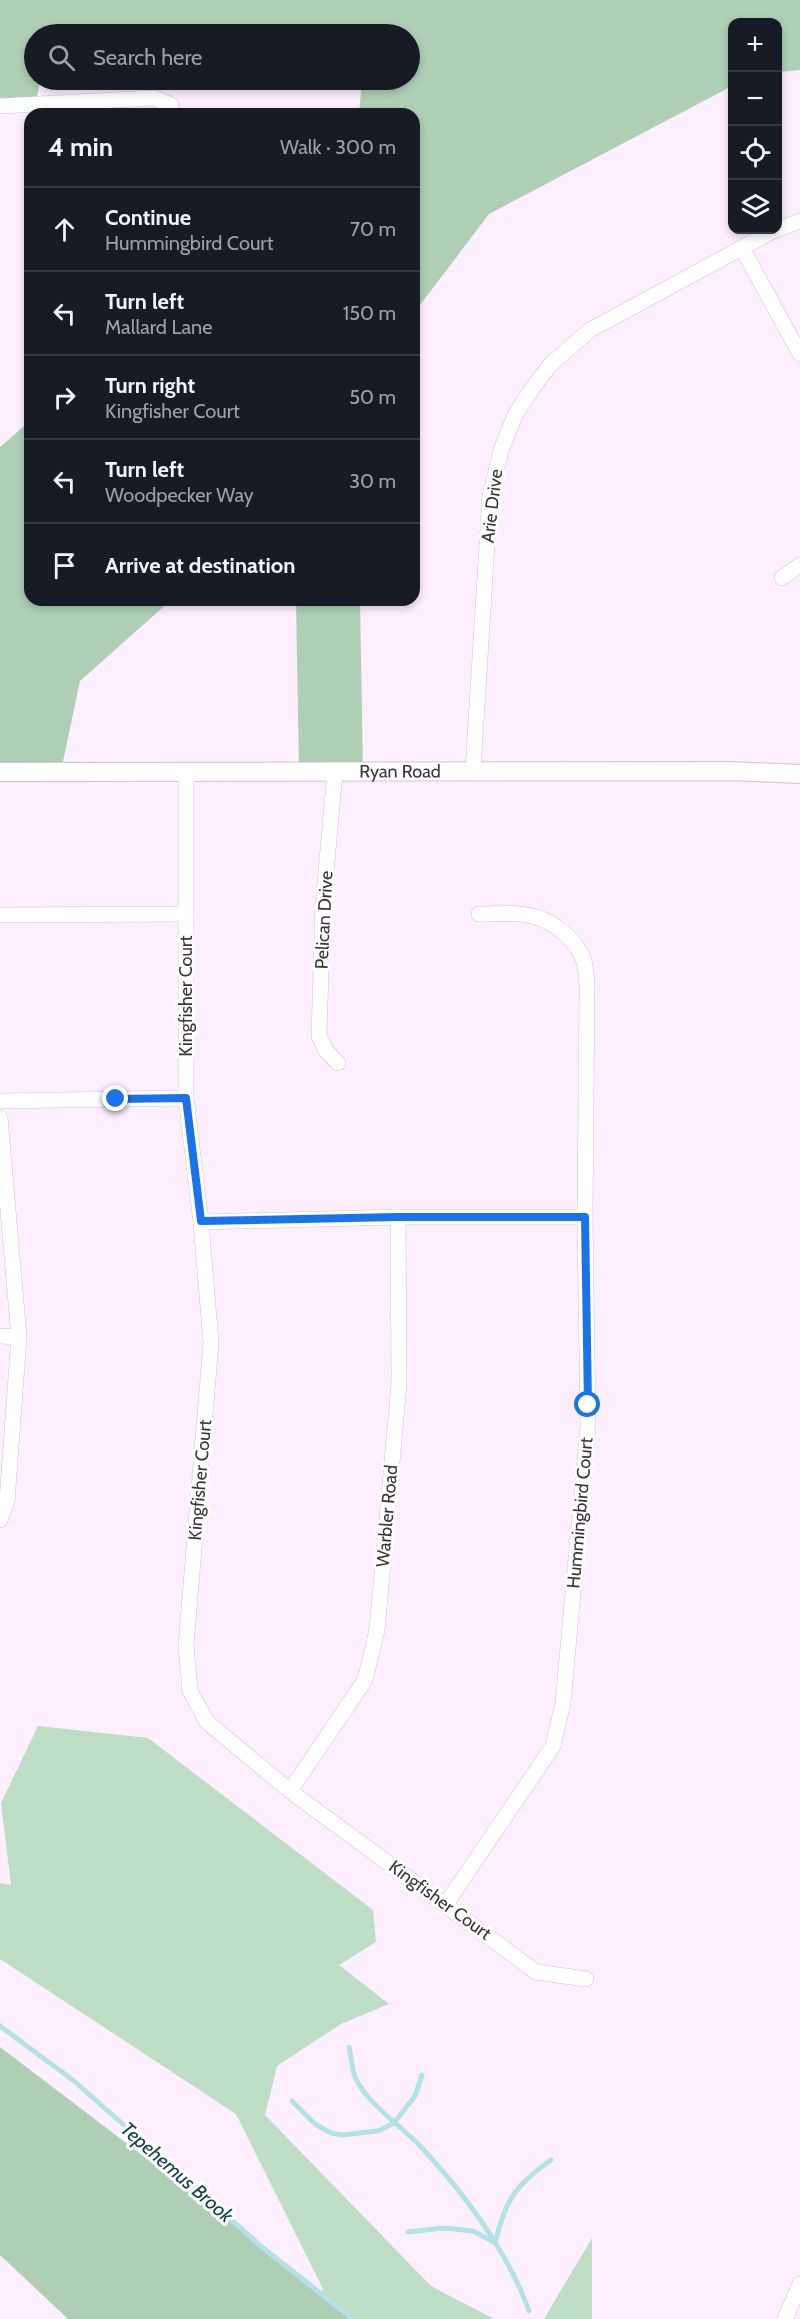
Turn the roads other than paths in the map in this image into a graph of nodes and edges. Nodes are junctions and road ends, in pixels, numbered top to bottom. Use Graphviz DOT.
graph roads {
  1 [pos="171,105"];
  2 [pos="0,106"];
  3 [pos="800,221"];
  4 [pos="742,248"];
  5 [pos="800,354"];
  6 [pos="800,565"];
  7 [pos="782,578"];
  8 [pos="473,771"];
  9 [pos="0,772"];
  10 [pos="186,772"];
  11 [pos="335,772"];
  12 [pos="800,774"];
  13 [pos="186,914"];
  14 [pos="479,914"];
  15 [pos="0,915"];
  16 [pos="338,1063"];
  17 [pos="186,1098"];
  18 [pos="0,1101"];
  19 [pos="0,1118"];
  20 [pos="398,1217"];
  21 [pos="585,1217"];
  22 [pos="201,1221"];
  23 [pos="0,1336"];
  24 [pos="18,1337"];
  25 [pos="0,1520"];
  26 [pos="290,1791"];
  27 [pos="446,1904"];
  28 [pos="586,1979"];
  29 [pos="800,2284"];
  30 [pos="785,2319"];
  1 -- 2 [label="street"];
  3 -- 4 [label="street, Arie Drive"];
  4 -- 5 [label="street"];
  4 -- 8 [label="street, Arie Drive"];
  6 -- 7 [label="street"];
  8 -- 11 [label="street, Ryan Road"];
  8 -- 12 [label="street, Ryan Road"];
  9 -- 10 [label="street, Ryan Road"];
  10 -- 11 [label="street, Ryan Road"];
  10 -- 13 [label="street, Kingfisher Court"];
  11 -- 16 [label="street, Pelican Drive"];
  13 -- 15 [label="street"];
  13 -- 17 [label="street, Kingfisher Court"];
  14 -- 21 [label="street, Hummingbird Court"];
  17 -- 18 [label="street"];
  17 -- 22 [label="street, Kingfisher Court"];
  19 -- 24 [label="street"];
  20 -- 21 [label="street"];
  20 -- 22 [label="street"];
  20 -- 26 [label="street, Warbler Road"];
  21 -- 27 [label="street, Hummingbird Court"];
  22 -- 26 [label="street, Kingfisher Court"];
  23 -- 24 [label="street"];
  24 -- 25 [label="street"];
  26 -- 27 [label="street, Kingfisher Court"];
  27 -- 28 [label="street, Kingfisher Court"];
  29 -- 30 [label="street"];
}
